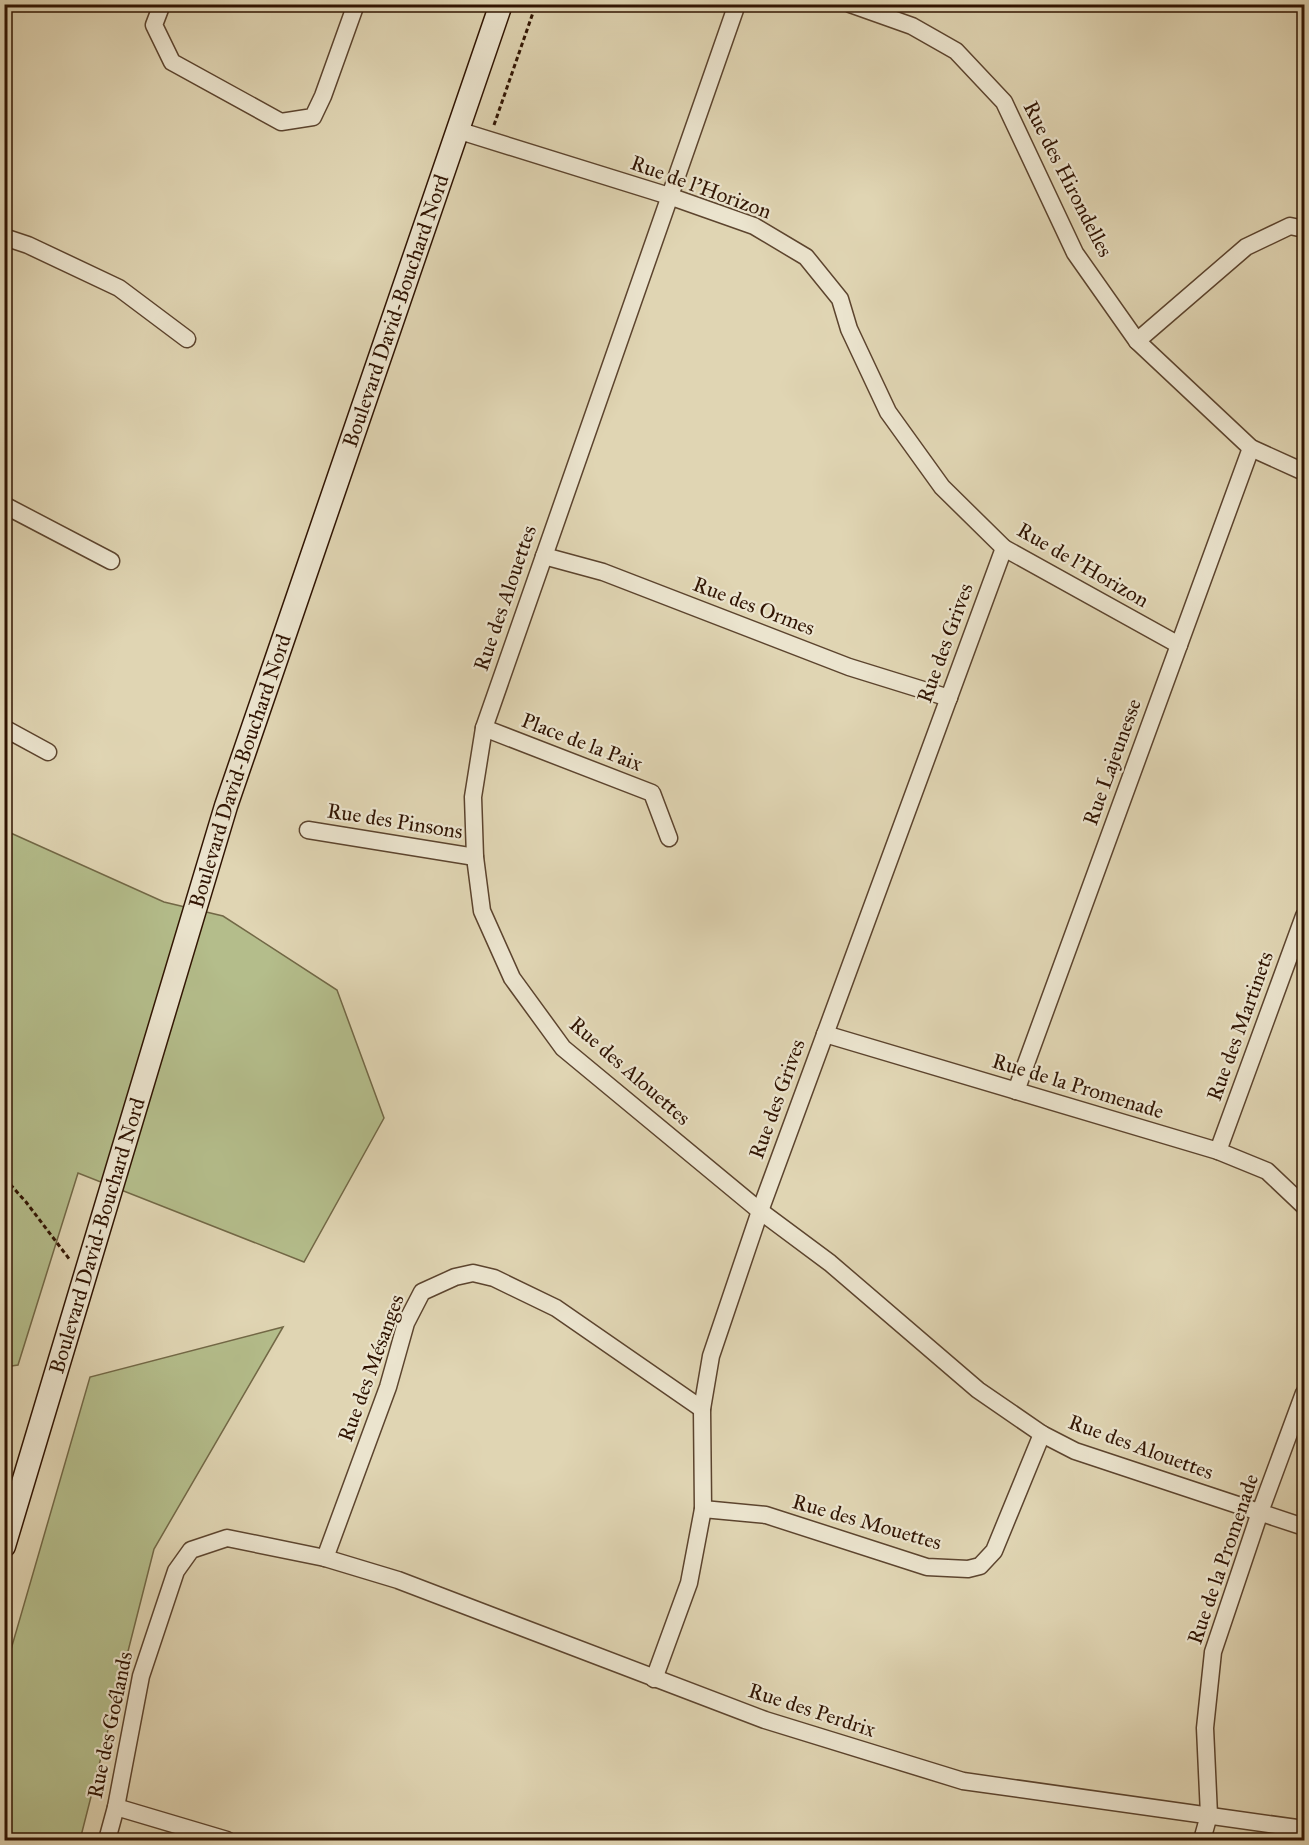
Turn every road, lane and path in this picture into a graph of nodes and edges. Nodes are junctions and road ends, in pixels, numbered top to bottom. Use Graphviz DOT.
graph roads {
  1 [pos="162,4"];
  2 [pos="356,4"];
  3 [pos="501,4"];
  4 [pos="536,4"];
  5 [pos="737,4"];
  6 [pos="850,4"];
  7 [pos="457,130"];
  8 [pos="489,140"];
  9 [pos="669,196"];
  10 [pos="1305,229"];
  11 [pos="4,237"];
  12 [pos="187,339"];
  13 [pos="1137,341"];
  14 [pos="1251,448"];
  15 [pos="1305,472"];
  16 [pos="4,505"];
  17 [pos="1004,548"];
  18 [pos="544,556"];
  19 [pos="111,561"];
  20 [pos="1179,645"];
  21 [pos="949,698"];
  22 [pos="4,728"];
  23 [pos="484,728"];
  24 [pos="48,752"];
  25 [pos="308,830"];
  26 [pos="669,838"];
  27 [pos="475,857"];
  28 [pos="1305,916"];
  29 [pos="825,1034"];
  30 [pos="1016,1091"];
  31 [pos="1218,1151"];
  32 [pos="4,1181"];
  33 [pos="1305,1206"];
  34 [pos="760,1211"];
  35 [pos="84,1279"];
  36 [pos="1305,1393"];
  37 [pos="702,1409"];
  38 [pos="1042,1434"];
  39 [pos="703,1509"];
  40 [pos="1260,1512"];
  41 [pos="1305,1527"];
  42 [pos="4,1546"];
  43 [pos="325,1558"];
  44 [pos="654,1678"];
  45 [pos="116,1808"];
  46 [pos="1209,1815"];
  47 [pos="1305,1829"];
  48 [pos="107,1840"];
  49 [pos="227,1840"];
  50 [pos="1202,1840"];
  1 -- 2 [label="street"];
  3 -- 7 [label="street, Boulevard David-Bouchard Nord"];
  4 -- 8 [label="path"];
  5 -- 9 [label="street, Rue des Alouettes"];
  6 -- 13 [label="street, Rue des Hirondelles"];
  7 -- 8 [label="street, Rue de l'Horizon"];
  7 -- 35 [label="street, Boulevard David-Bouchard Nord"];
  8 -- 9 [label="street, Rue de l'Horizon"];
  9 -- 17 [label="street, Rue de l'Horizon"];
  9 -- 18 [label="street, Rue des Alouettes"];
  10 -- 13 [label="street"];
  11 -- 12 [label="street"];
  13 -- 14 [label="street, Rue des Hirondelles"];
  14 -- 15 [label="street, Rue des Hirondelles"];
  14 -- 20 [label="street, Rue Lajeunesse"];
  16 -- 19 [label="street"];
  17 -- 20 [label="street, Rue de l'Horizon"];
  17 -- 21 [label="street, Rue des Grives"];
  18 -- 21 [label="street, Rue des Ormes"];
  18 -- 23 [label="street, Rue des Alouettes"];
  20 -- 30 [label="street, Rue Lajeunesse"];
  21 -- 29 [label="street, Rue des Grives"];
  22 -- 24 [label="street"];
  23 -- 26 [label="street, Place de la Paix"];
  23 -- 27 [label="street, Rue des Alouettes"];
  25 -- 27 [label="street, Rue des Pinsons"];
  27 -- 34 [label="street, Rue des Alouettes"];
  28 -- 31 [label="street, Rue des Martinets"];
  29 -- 30 [label="street, Rue de la Promenade"];
  29 -- 34 [label="street, Rue des Grives"];
  30 -- 31 [label="street, Rue de la Promenade"];
  31 -- 33 [label="street, Rue de la Promenade"];
  32 -- 35 [label="path"];
  34 -- 37 [label="street, Rue des Grives"];
  34 -- 38 [label="street, Rue des Alouettes"];
  35 -- 42 [label="street, Boulevard David-Bouchard Nord"];
  36 -- 40 [label="street, Rue de la Promenade"];
  37 -- 39 [label="street, Rue des Grives"];
  37 -- 43 [label="street, Rue des Mésanges"];
  38 -- 39 [label="street, Rue des Mouettes"];
  38 -- 40 [label="street, Rue des Alouettes"];
  39 -- 44 [label="street, Rue des Grives"];
  40 -- 41 [label="street, Rue des Alouettes"];
  40 -- 46 [label="street, Rue de la Promenade"];
  43 -- 44 [label="street, Rue des Perdrix"];
  43 -- 45 [label="street, Rue des Goélands"];
  44 -- 46 [label="street, Rue des Perdrix"];
  45 -- 48 [label="street, Rue des Goélands"];
  45 -- 49 [label="street"];
  46 -- 47 [label="street, Rue des Perdrix"];
  46 -- 50 [label="street, Rue de la Promenade"];
}
